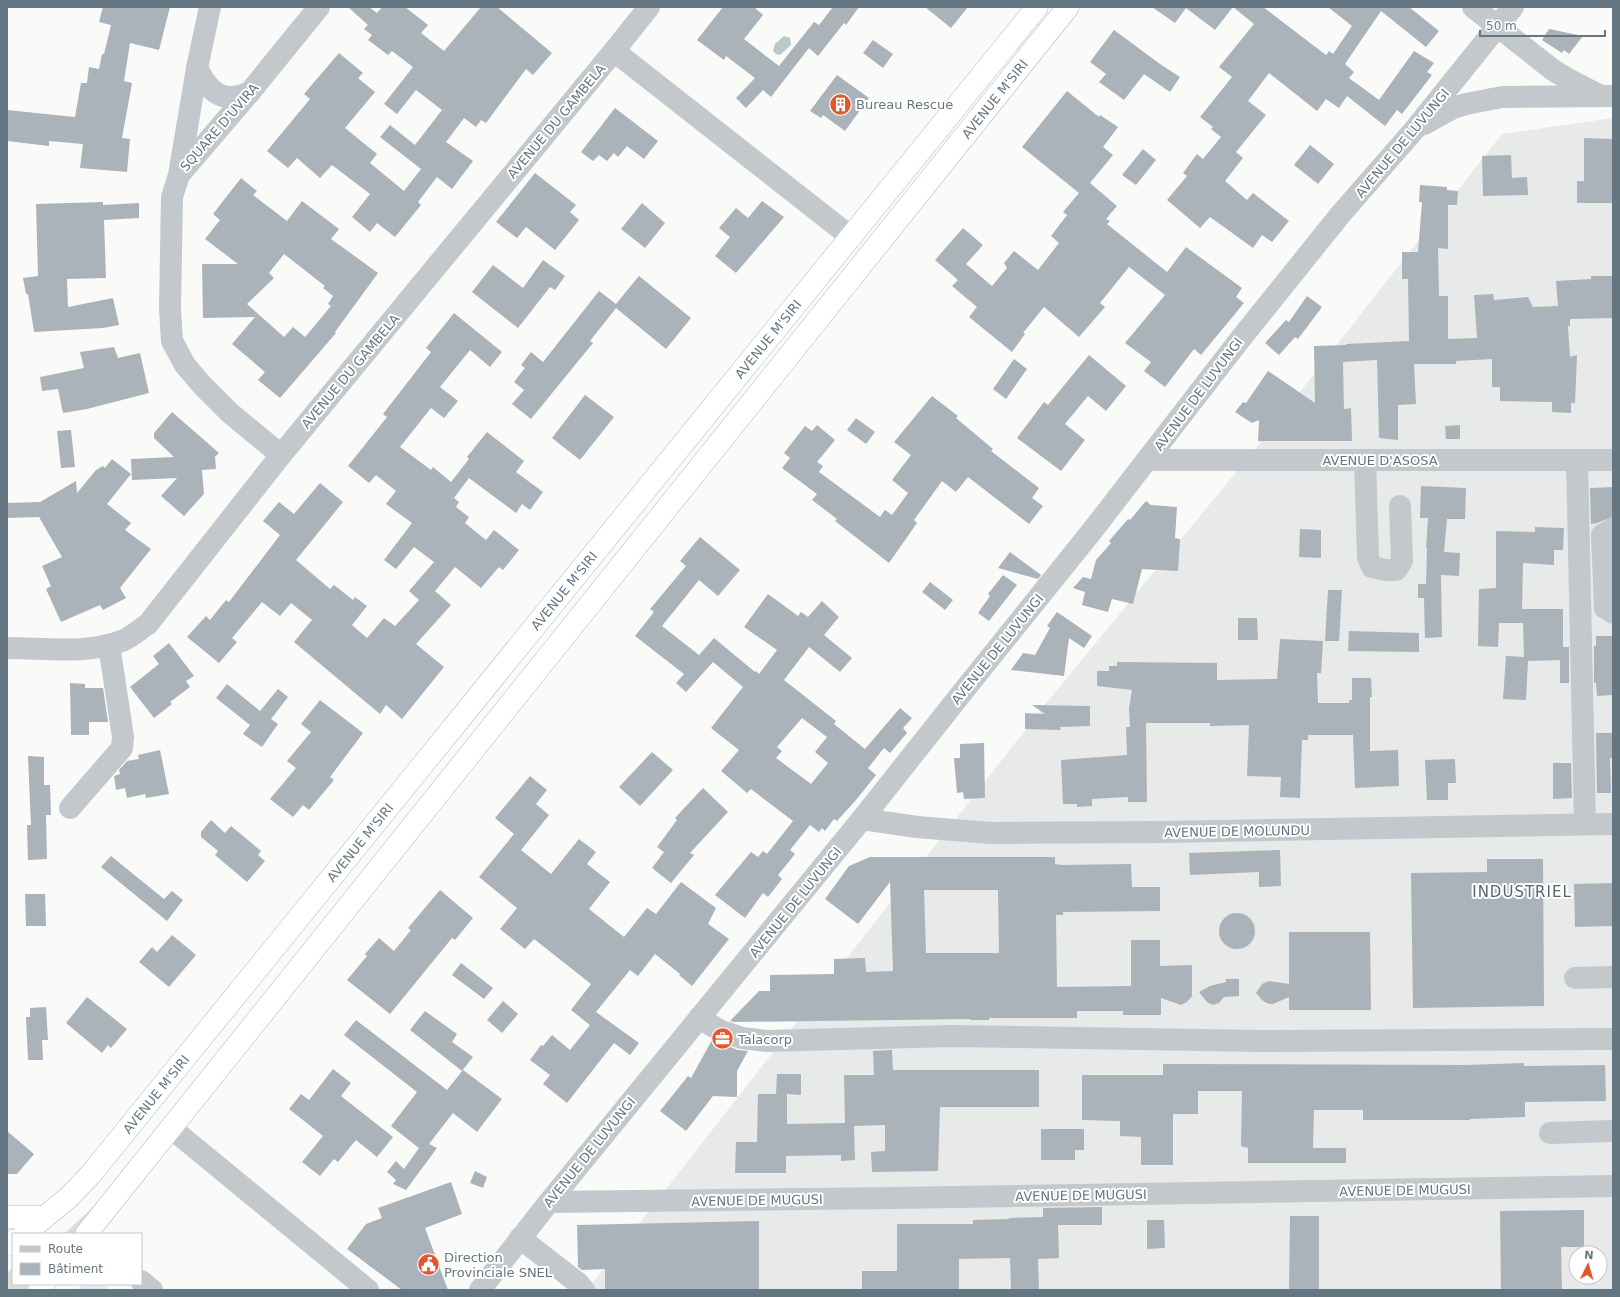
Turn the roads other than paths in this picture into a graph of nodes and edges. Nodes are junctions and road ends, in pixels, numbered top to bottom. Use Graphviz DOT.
graph roads {
  1 [pos="210,7"];
  2 [pos="319,7"];
  3 [pos="649,7"];
  4 [pos="1037,7"];
  5 [pos="1068,7"];
  6 [pos="1473,7"];
  7 [pos="1513,7"];
  8 [pos="1497,27"];
  9 [pos="614,51"];
  10 [pos="197,68"];
  11 [pos="250,92"];
  12 [pos="1607,96"];
  13 [pos="1415,129"];
  14 [pos="179,175"];
  15 [pos="851,237"];
  16 [pos="281,455"];
  17 [pos="1147,460"];
  18 [pos="1365,460"];
  19 [pos="1577,460"];
  20 [pos="1613,460"];
  21 [pos="1400,506"];
  22 [pos="1613,530"];
  23 [pos="1613,613"];
  24 [pos="109,645"];
  25 [pos="7,648"];
  26 [pos="70,808"];
  27 [pos="862,819"];
  28 [pos="1584,824"];
  29 [pos="1613,824"];
  30 [pos="1613,977"];
  31 [pos="1575,978"];
  32 [pos="699,1018"];
  33 [pos="1613,1039"];
  34 [pos="171,1128"];
  35 [pos="1613,1131"];
  36 [pos="1550,1133"];
  37 [pos="1613,1186"];
  38 [pos="548,1202"];
  39 [pos="7,1217"];
  40 [pos="44,1218"];
  41 [pos="25,1233"];
  42 [pos="87,1233"];
  43 [pos="520,1238"];
  44 [pos="142,1282"];
  45 [pos="152,1290"];
  46 [pos="368,1290"];
  47 [pos="480,1290"];
  48 [pos="584,1290"];
  1 -- 10 [label="street, SQUARE D'UVIRA"];
  2 -- 11 [label="street, SQUARE D'UVIRA"];
  3 -- 9 [label="street, AVENUE DU GAMBELA"];
  4 -- 15 [label="highway, AVENUE M'SIRI"];
  5 -- 34 [label="highway, AVENUE M'SIRI"];
  6 -- 8 [label="street"];
  7 -- 8 [label="street, AVENUE DE LUVUNGI"];
  8 -- 12 [label="street"];
  8 -- 13 [label="street, AVENUE DE LUVUNGI"];
  9 -- 15 [label="street"];
  9 -- 16 [label="street, AVENUE DU GAMBELA"];
  10 -- 11 [label="street"];
  10 -- 14 [label="street, SQUARE D'UVIRA"];
  11 -- 14 [label="street, SQUARE D'UVIRA"];
  12 -- 13 [label="street"];
  13 -- 17 [label="street, AVENUE DE LUVUNGI"];
  14 -- 16 [label="street"];
  15 -- 40 [label="highway, AVENUE M'SIRI"];
  16 -- 24 [label="street, AVENUE DU GAMBELA"];
  17 -- 18 [label="street, AVENUE D'ASOSA"];
  17 -- 27 [label="street, AVENUE DE LUVUNGI"];
  18 -- 19 [label="street, AVENUE D'ASOSA"];
  18 -- 21 [label="street"];
  19 -- 20 [label="street, AVENUE D'ASOSA"];
  19 -- 28 [label="street"];
  22 -- 23 [label="street"];
  24 -- 25 [label="street, AVENUE DU GAMBELA"];
  24 -- 26 [label="street"];
  27 -- 28 [label="street, AVENUE DE MOLUNDU"];
  27 -- 32 [label="street, AVENUE DE LUVUNGI"];
  28 -- 29 [label="street, AVENUE DE MOLUNDU"];
  30 -- 31 [label="street"];
  32 -- 33 [label="street"];
  32 -- 38 [label="street, AVENUE DE LUVUNGI"];
  34 -- 42 [label="highway, AVENUE M'SIRI"];
  34 -- 46 [label="street"];
  35 -- 36 [label="street"];
  37 -- 38 [label="street, AVENUE DE MUGUSI"];
  38 -- 43 [label="street, AVENUE DE LUVUNGI"];
  39 -- 40 [label="highway"];
  40 -- 41 [label="highway, AVENUE M'SIRI"];
  43 -- 47 [label="street, AVENUE DE LUVUNGI"];
  43 -- 48 [label="street"];
  44 -- 45 [label="street"];
}
